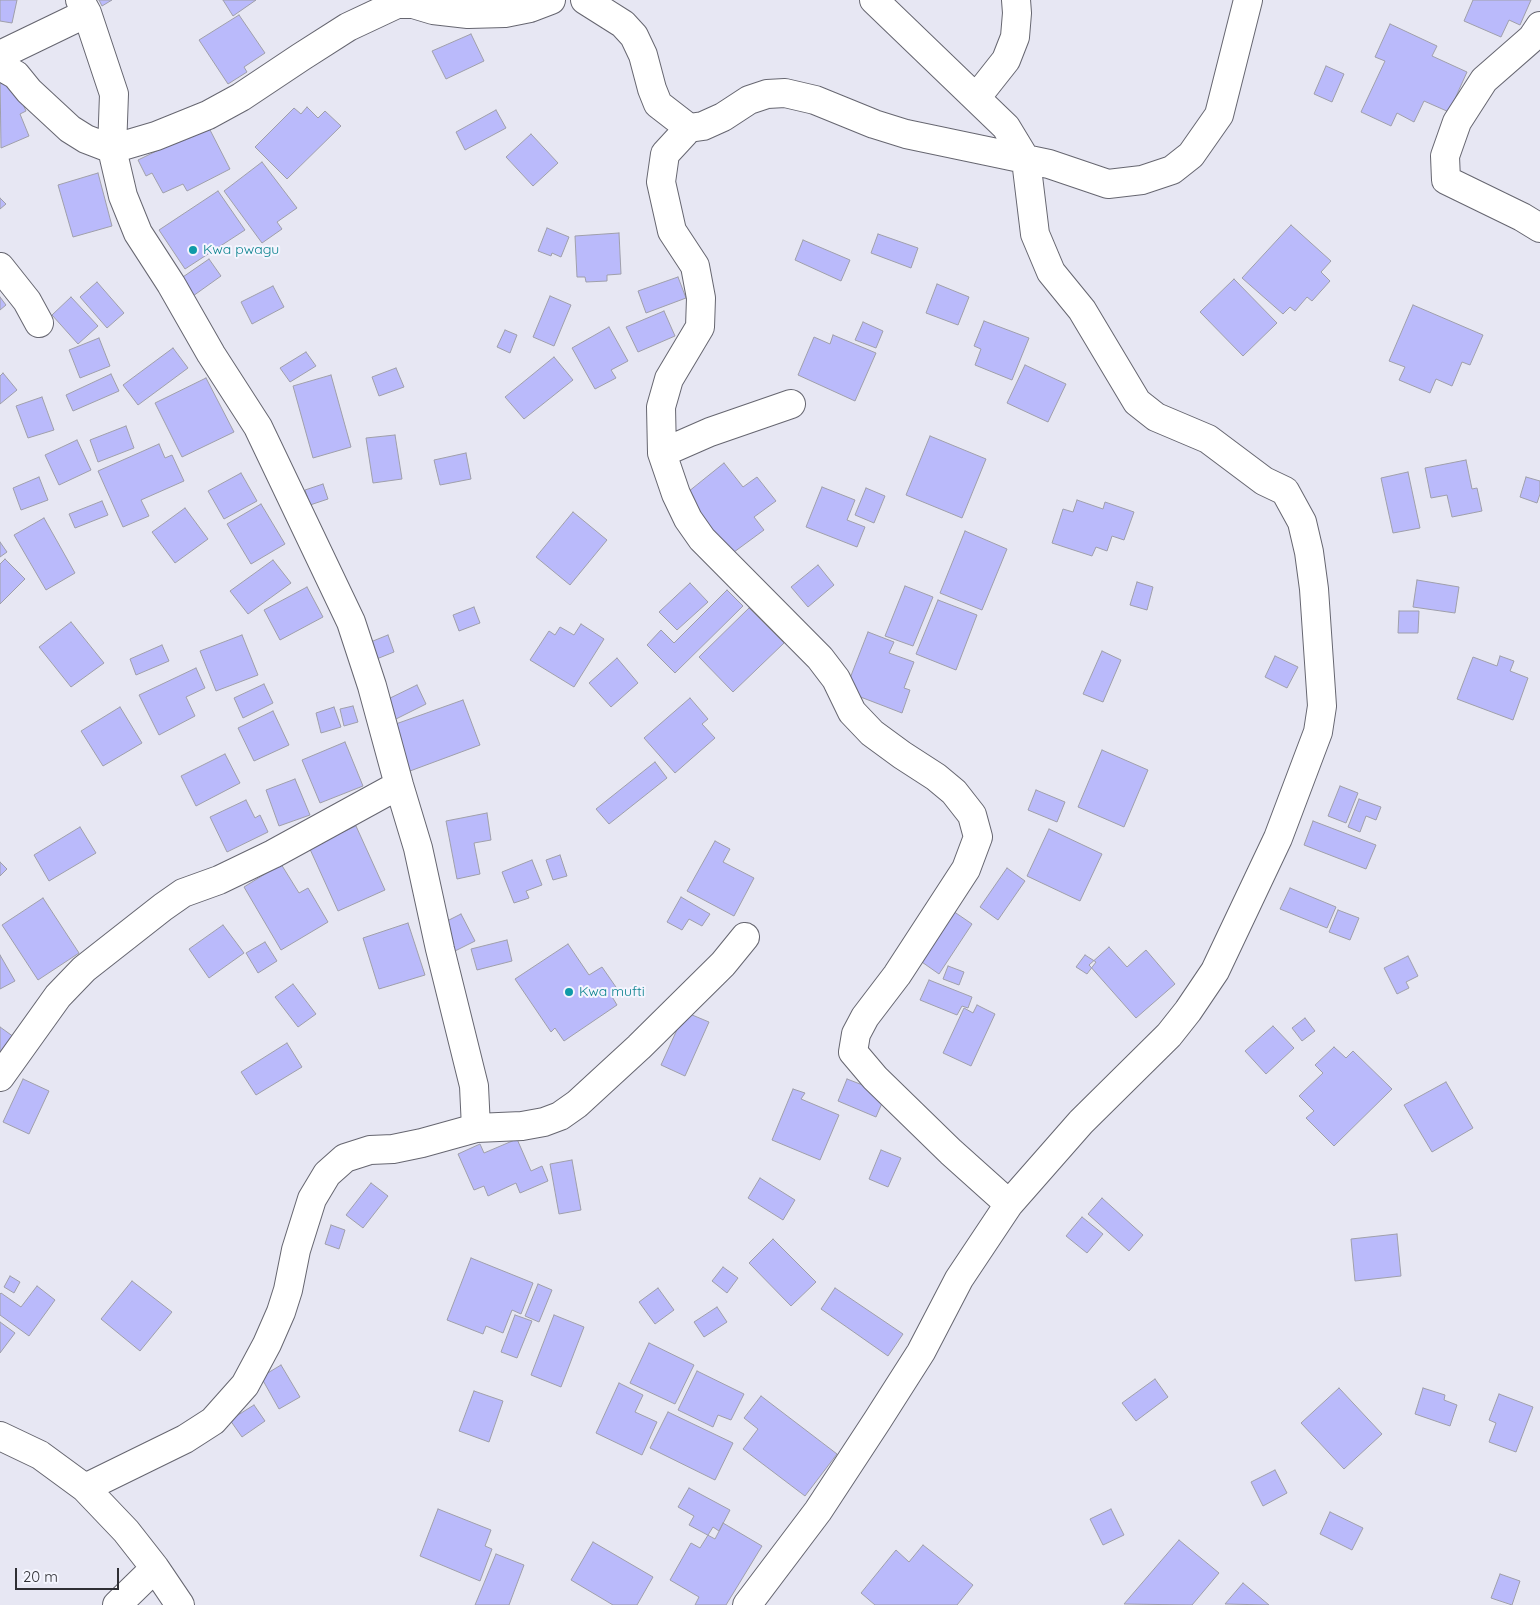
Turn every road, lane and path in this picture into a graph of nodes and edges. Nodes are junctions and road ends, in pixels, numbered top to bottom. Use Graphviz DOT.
graph roads {
  1 [pos="551,0"];
  2 [pos="585,0"];
  3 [pos="874,0"];
  4 [pos="1016,0"];
  5 [pos="1248,0"];
  6 [pos="83,7"];
  7 [pos="1540,26"];
  8 [pos="0,55"];
  9 [pos="0,66"];
  10 [pos="976,98"];
  11 [pos="689,128"];
  12 [pos="112,149"];
  13 [pos="1026,160"];
  14 [pos="1540,228"];
  15 [pos="0,267"];
  16 [pos="39,323"];
  17 [pos="791,404"];
  18 [pos="662,453"];
  19 [pos="399,785"];
  20 [pos="745,937"];
  21 [pos="0,1078"];
  22 [pos="476,1128"];
  23 [pos="1009,1204"];
  24 [pos="0,1436"];
  25 [pos="85,1488"];
  26 [pos="155,1568"];
  27 [pos="117,1605"];
  28 [pos="180,1605"];
  29 [pos="747,1605"];
  1 -- 12 [label="street"];
  2 -- 11 [label="street"];
  3 -- 10 [label="street"];
  4 -- 10 [label="street"];
  5 -- 13 [label="street"];
  6 -- 8 [label="street"];
  6 -- 12 [label="street"];
  7 -- 14 [label="street"];
  9 -- 12 [label="street"];
  10 -- 13 [label="street"];
  11 -- 13 [label="street"];
  11 -- 18 [label="street"];
  12 -- 19 [label="street"];
  13 -- 23 [label="street"];
  15 -- 16 [label="street"];
  17 -- 18 [label="street"];
  18 -- 23 [label="street"];
  19 -- 21 [label="street"];
  19 -- 22 [label="street"];
  20 -- 22 [label="street"];
  22 -- 25 [label="street"];
  23 -- 29 [label="street"];
  24 -- 25 [label="street"];
  25 -- 26 [label="street"];
  26 -- 27 [label="street"];
  26 -- 28 [label="street"];
}
